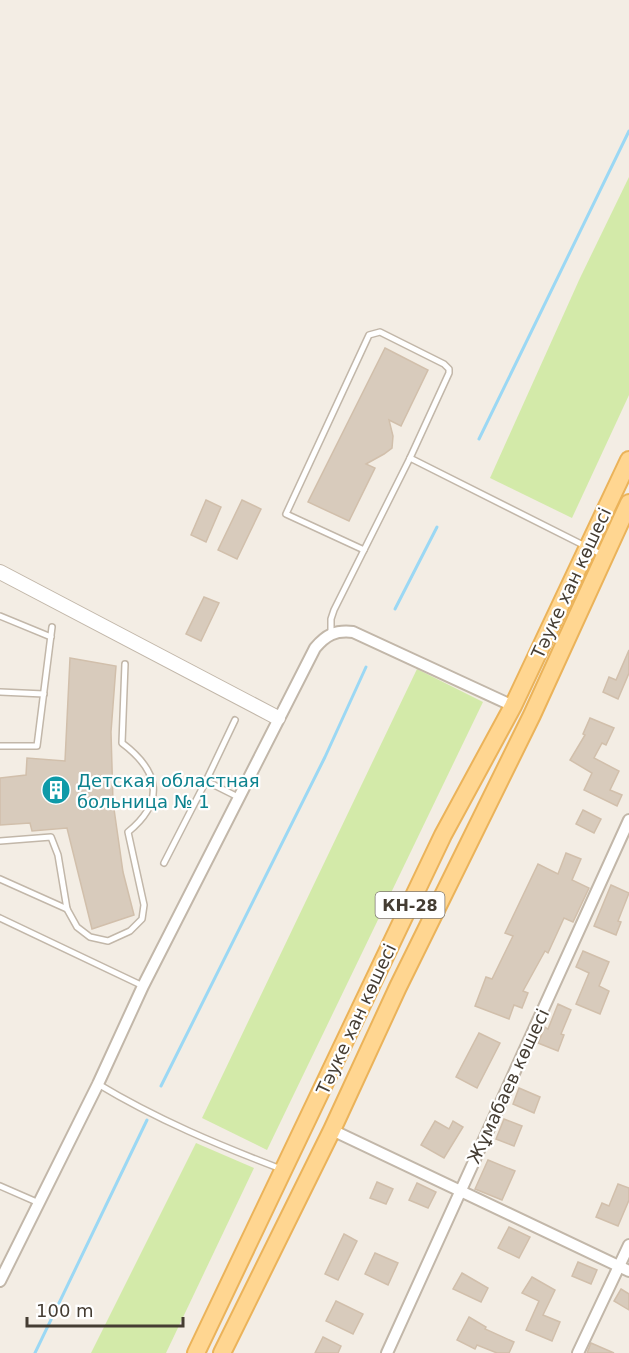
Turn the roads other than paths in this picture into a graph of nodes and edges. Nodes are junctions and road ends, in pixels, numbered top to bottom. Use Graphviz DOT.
graph roads {
  1 [pos="410,458"];
  2 [pos="629,460"];
  3 [pos="629,503"];
  4 [pos="587,548"];
  5 [pos="364,550"];
  6 [pos="605,556"];
  7 [pos="0,572"];
  8 [pos="0,616"];
  9 [pos="52,627"];
  10 [pos="331,633"];
  11 [pos="51,637"];
  12 [pos="124,664"];
  13 [pos="0,692"];
  14 [pos="44,694"];
  15 [pos="513,706"];
  16 [pos="532,715"];
  17 [pos="278,718"];
  18 [pos="235,720"];
  19 [pos="0,746"];
  20 [pos="206,781"];
  21 [pos="238,797"];
  22 [pos="629,820"];
  23 [pos="0,841"];
  24 [pos="164,862"];
  25 [pos="0,879"];
  26 [pos="67,909"];
  27 [pos="0,918"];
  28 [pos="143,986"];
  29 [pos="98,1084"];
  30 [pos="332,1130"];
  31 [pos="285,1171"];
  32 [pos="0,1186"];
  33 [pos="460,1190"];
  34 [pos="39,1203"];
  35 [pos="629,1245"];
  36 [pos="624,1269"];
  37 [pos="0,1281"];
  38 [pos="196,1353"];
  39 [pos="222,1353"];
  40 [pos="387,1353"];
  41 [pos="578,1353"];
  1 -- 4 [label="lane"];
  1 -- 5 [label="lane"];
  1 -- 5 [label="lane"];
  2 -- 4 [label="main road, Тәуке хан көшесі / КН-28"];
  3 -- 6 [label="main road, Тәуке хан көшесі / КН-28"];
  4 -- 6 [label="lane"];
  4 -- 15 [label="main road, Тәуке хан көшесі / КН-28"];
  5 -- 10 [label="lane"];
  6 -- 16 [label="main road, Тәуке хан көшесі / КН-28"];
  7 -- 17 [label="street"];
  8 -- 11 [label="lane"];
  9 -- 11 [label="lane"];
  10 -- 15 [label="street"];
  10 -- 17 [label="street"];
  11 -- 14 [label="lane"];
  12 -- 26 [label="lane"];
  13 -- 14 [label="lane"];
  14 -- 19 [label="lane"];
  15 -- 16 [label="street"];
  15 -- 31 [label="main road, Тәуке хан көшесі / КН-28"];
  16 -- 30 [label="main road, Тәуке хан көшесі / КН-28"];
  17 -- 21 [label="street"];
  18 -- 20 [label="lane"];
  20 -- 21 [label="lane"];
  20 -- 24 [label="lane"];
  21 -- 28 [label="street"];
  22 -- 33 [label="street, Жұмабаев көшесі"];
  23 -- 26 [label="lane"];
  25 -- 26 [label="lane"];
  27 -- 28 [label="lane"];
  28 -- 29 [label="street"];
  29 -- 31 [label="lane"];
  29 -- 34 [label="street"];
  30 -- 33 [label="street"];
  30 -- 39 [label="main road, Тәуке хан көшесі / КН-28"];
  31 -- 38 [label="main road, Тәуке хан көшесі / КН-28"];
  32 -- 34 [label="lane"];
  33 -- 36 [label="street"];
  33 -- 40 [label="street, Жұмабаев көшесі"];
  34 -- 37 [label="street"];
  35 -- 36 [label="street"];
  36 -- 41 [label="street"];
}
